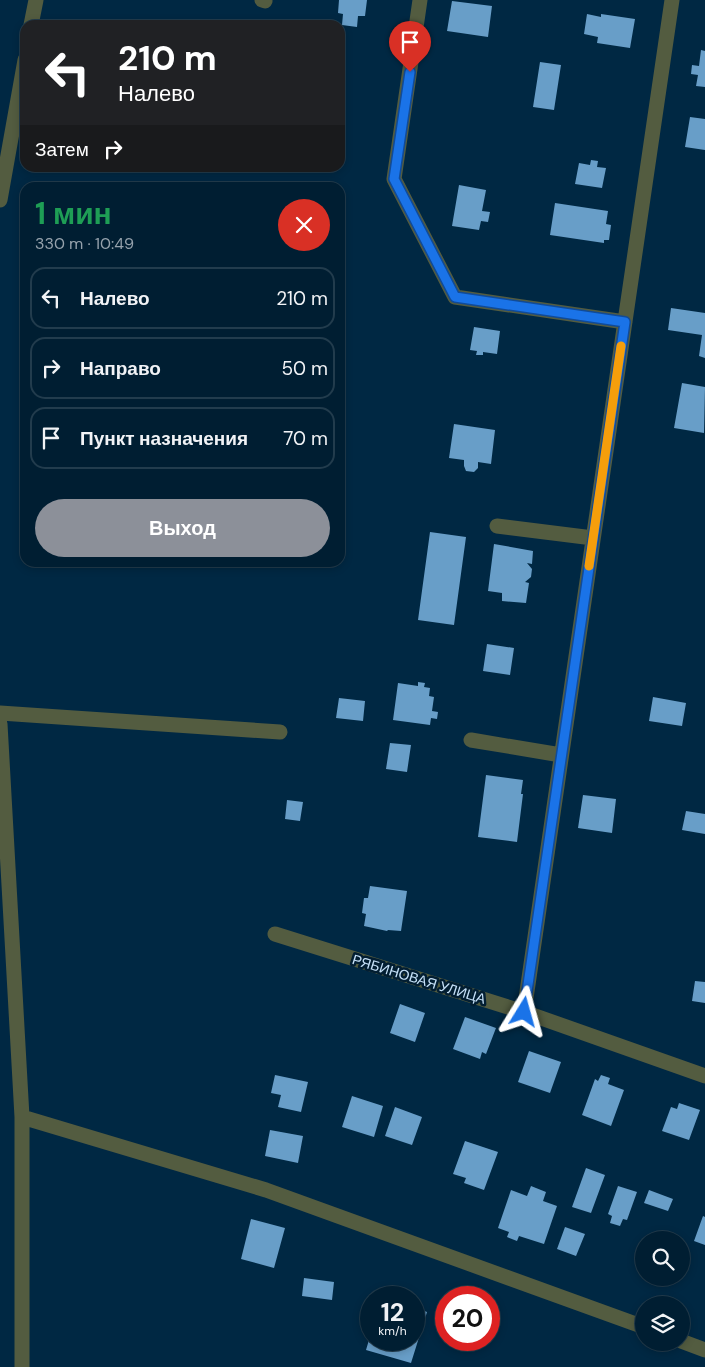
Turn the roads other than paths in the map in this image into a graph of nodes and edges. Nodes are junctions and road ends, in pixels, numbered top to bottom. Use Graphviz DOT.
graph roads {
  1 [pos="36,0"];
  2 [pos="420,0"];
  3 [pos="672,0"];
  4 [pos="32,20"];
  5 [pos="20,88"];
  6 [pos="0,200"];
  7 [pos="625,322"];
  8 [pos="497,526"];
  9 [pos="593,538"];
  10 [pos="0,713"];
  11 [pos="0,724"];
  12 [pos="280,732"];
  13 [pos="471,740"];
  14 [pos="561,755"];
  15 [pos="275,934"];
  16 [pos="524,1012"];
  17 [pos="705,1076"];
  18 [pos="22,1117"];
  19 [pos="635,1324"];
  20 [pos="690,1344"];
  21 [pos="705,1350"];
  22 [pos="22,1367"];
  1 -- 4 [label="street"];
  2 -- 7 [label="street"];
  3 -- 7 [label="street"];
  5 -- 6 [label="street"];
  7 -- 9 [label="street"];
  8 -- 9 [label="street"];
  9 -- 14 [label="street"];
  10 -- 12 [label="street"];
  11 -- 18 [label="street"];
  13 -- 14 [label="street"];
  14 -- 16 [label="street"];
  15 -- 16 [label="street, РЯБИНОВАЯ УЛИЦА"];
  16 -- 17 [label="street, РЯБИНОВАЯ УЛИЦА"];
  18 -- 19 [label="street"];
  18 -- 22 [label="street"];
  20 -- 21 [label="street"];
}
